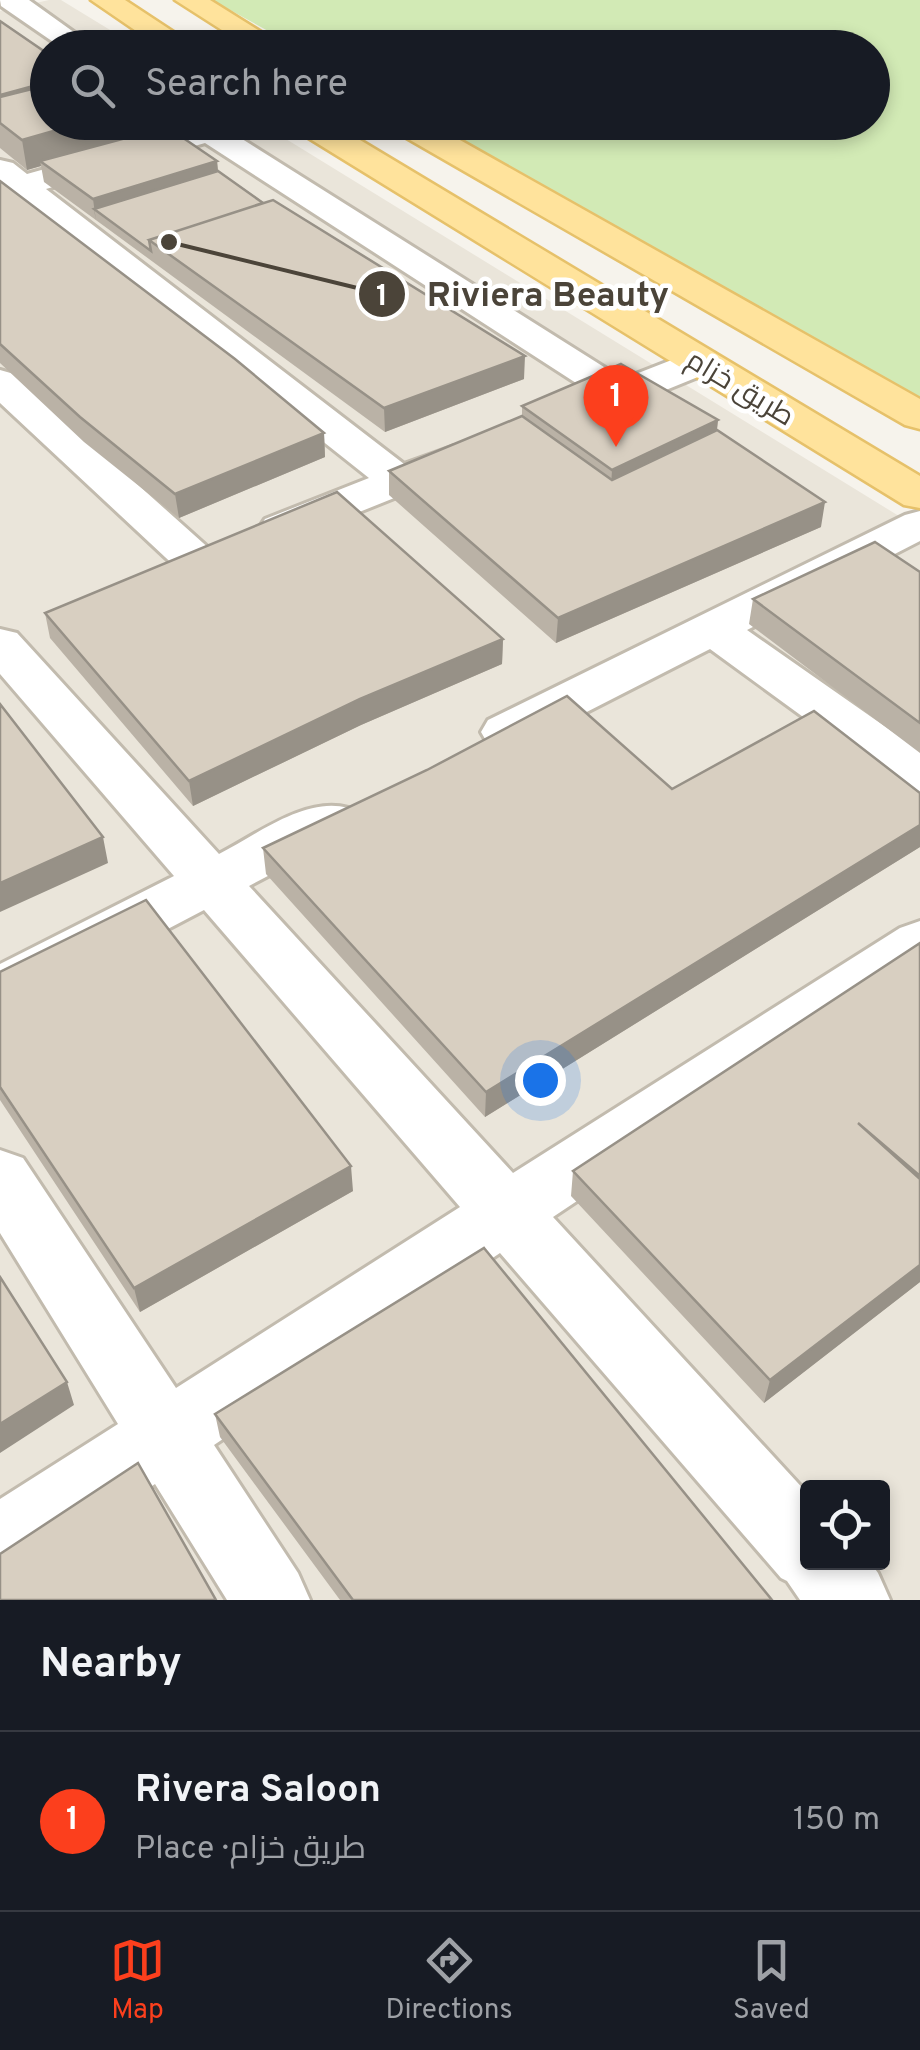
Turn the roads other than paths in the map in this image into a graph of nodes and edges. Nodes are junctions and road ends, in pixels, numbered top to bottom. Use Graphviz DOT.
graph roads {
  1 [pos="11,0"];
  2 [pos="105,0"];
  3 [pos="188,0"];
  4 [pos="55,30"];
  5 [pos="154,30"];
  6 [pos="240,30"];
  7 [pos="156,140"];
  8 [pos="222,140"];
  9 [pos="335,140"];
  10 [pos="434,140"];
  11 [pos="7,182"];
  12 [pos="466,220"];
  13 [pos="638,257"];
  14 [pos="701,362"];
  15 [pos="0,382"];
  16 [pos="620,394"];
  17 [pos="920,416"];
  18 [pos="546,423"];
  19 [pos="491,444"];
  20 [pos="400,480"];
  21 [pos="920,495"];
  22 [pos="920,524"];
  23 [pos="713,628"];
  24 [pos="12,635"];
  25 [pos="472,749"];
  26 [pos="920,776"];
  27 [pos="368,801"];
  28 [pos="212,880"];
  29 [pos="920,943"];
  30 [pos="0,990"];
  31 [pos="0,1176"];
  32 [pos="508,1212"];
  33 [pos="162,1434"];
  34 [pos="800,1541"];
  35 [pos="0,1543"];
  36 [pos="825,1570"];
  37 [pos="270,1600"];
  38 [pos="851,1600"];
  1 -- 4 [label="street"];
  2 -- 5 [label="main road"];
  3 -- 6 [label="main road"];
  7 -- 11 [label="street"];
  8 -- 16 [label="street"];
  9 -- 12 [label="main road, طريق خزام"];
  10 -- 13 [label="main road, طريق خزام"];
  11 -- 20 [label="street"];
  12 -- 13 [label="main road"];
  12 -- 14 [label="main road, طريق خزام"];
  13 -- 17 [label="main road, طريق خزام"];
  14 -- 16 [label="street"];
  14 -- 21 [label="main road, طريق خزام"];
  15 -- 20 [label="street"];
  16 -- 18 [label="street"];
  19 -- 20 [label="street"];
  22 -- 23 [label="street"];
  23 -- 25 [label="street"];
  23 -- 26 [label="street"];
  24 -- 28 [label="street"];
  27 -- 28 [label="street"];
  28 -- 30 [label="street"];
  28 -- 32 [label="street"];
  29 -- 32 [label="street"];
  31 -- 33 [label="street"];
  32 -- 33 [label="street"];
  32 -- 34 [label="street"];
  33 -- 35 [label="street"];
  33 -- 37 [label="street"];
  36 -- 38 [label="street"];
}
